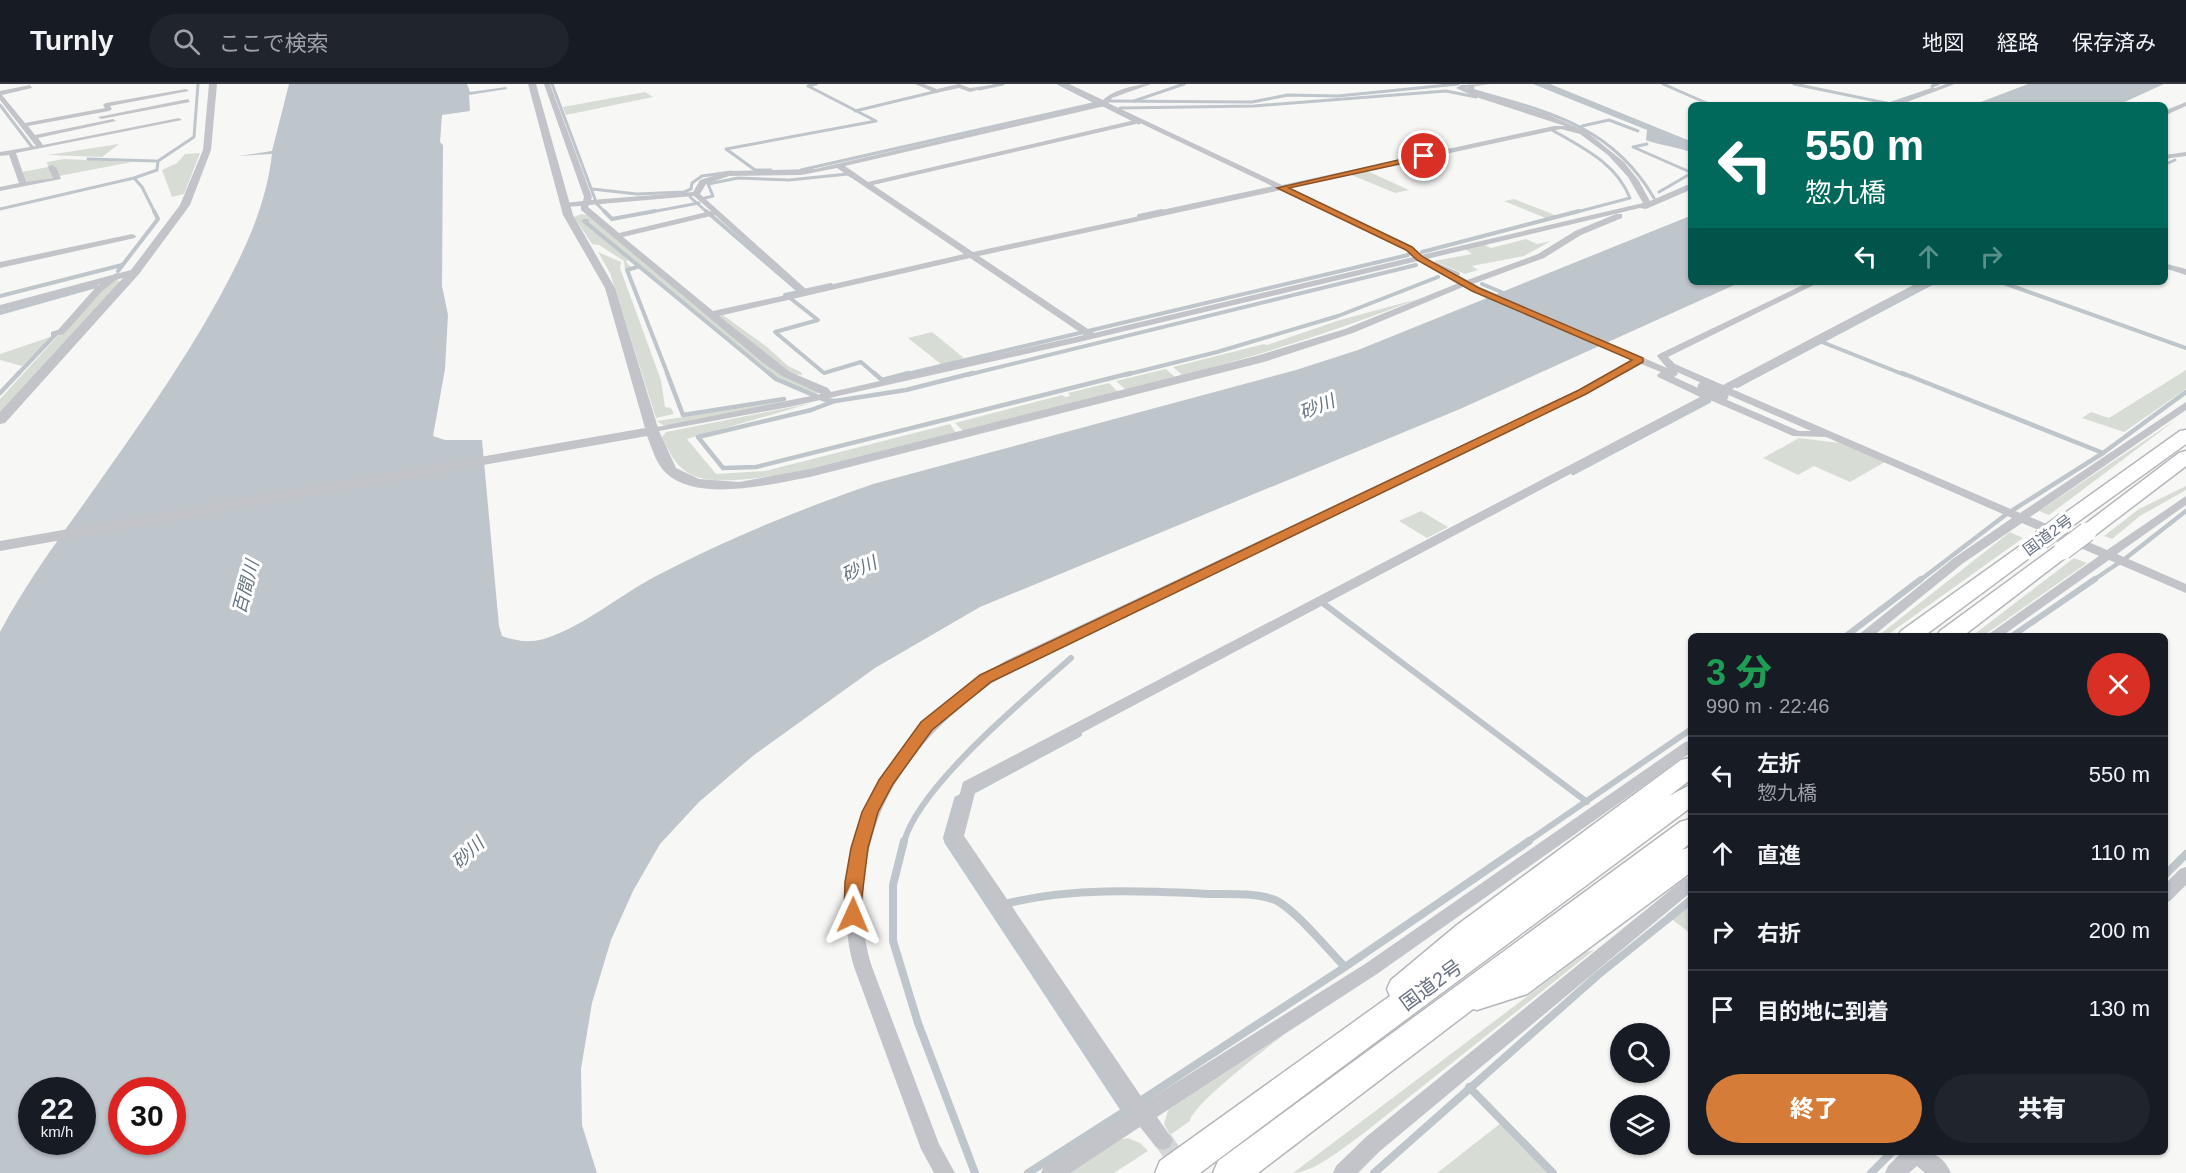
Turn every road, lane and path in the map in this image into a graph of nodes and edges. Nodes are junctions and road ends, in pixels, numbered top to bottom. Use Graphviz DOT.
graph roads {
  1 [pos="213,84"];
  2 [pos="532,84"];
  3 [pos="547,84"];
  4 [pos="918,84"];
  5 [pos="996,84"];
  6 [pos="1064,84"];
  7 [pos="1148,84"];
  8 [pos="1486,84"];
  9 [pos="1952,84"];
  10 [pos="30,87"];
  11 [pos="186,91"];
  12 [pos="0,94"];
  13 [pos="188,101"];
  14 [pos="1901,102"];
  15 [pos="2186,104"];
  16 [pos="1104,105"];
  17 [pos="178,109"];
  18 [pos="2168,112"];
  19 [pos="180,120"];
  20 [pos="1138,121"];
  21 [pos="28,131"];
  22 [pos="1585,134"];
  23 [pos="41,147"];
  24 [pos="12,153"];
  25 [pos="0,154"];
  26 [pos="2186,154"];
  27 [pos="2168,158"];
  28 [pos="839,166"];
  29 [pos="52,167"];
  30 [pos="1357,168"];
  31 [pos="867,183"];
  32 [pos="23,185"];
  33 [pos="1279,186"];
  34 [pos="1688,188"];
  35 [pos="0,189"];
  36 [pos="696,194"];
  37 [pos="585,203"];
  38 [pos="1649,204"];
  39 [pos="566,205"];
  40 [pos="712,213"];
  41 [pos="132,236"];
  42 [pos="615,236"];
  43 [pos="971,255"];
  44 [pos="1420,259"];
  45 [pos="0,265"];
  46 [pos="2168,266"];
  47 [pos="135,272"];
  48 [pos="2186,272"];
  49 [pos="119,275"];
  50 [pos="1810,285"];
  51 [pos="1921,285"];
  52 [pos="1470,287"];
  53 [pos="803,290"];
  54 [pos="0,308"];
  55 [pos="710,315"];
  56 [pos="1087,333"];
  57 [pos="56,334"];
  58 [pos="1638,361"];
  59 [pos="1727,391"];
  60 [pos="1706,393"];
  61 [pos="822,397"];
  62 [pos="2186,405"];
  63 [pos="0,420"];
  64 [pos="652,431"];
  65 [pos="1831,434"];
  66 [pos="2186,435"];
  67 [pos="2186,457"];
  68 [pos="2186,500"];
  69 [pos="2021,516"];
  70 [pos="0,546"];
  71 [pos="2110,556"];
  72 [pos="2186,589"];
  73 [pos="1868,633"];
  74 [pos="1913,633"];
  75 [pos="1952,633"];
  76 [pos="1997,633"];
  77 [pos="1688,747"];
  78 [pos="1688,768"];
  79 [pos="1688,796"];
  80 [pos="1688,831"];
  81 [pos="1688,859"];
  82 [pos="2186,874"];
  83 [pos="1688,886"];
  84 [pos="2168,892"];
  85 [pos="1460,1002"];
  86 [pos="1143,1115"];
  87 [pos="1242,1122"];
  88 [pos="1164,1140"];
  89 [pos="1913,1155"];
  90 [pos="1920,1155"];
  91 [pos="945,1173"];
  92 [pos="1051,1173"];
  93 [pos="1172,1173"];
  94 [pos="1230,1173"];
  95 [pos="1343,1173"];
  96 [pos="1895,1173"];
  97 [pos="1941,1173"];
  1 -- 47 [label="street"];
  2 -- 39 [label="street"];
  3 -- 37 [label="street"];
  4 -- 5 [label="street"];
  6 -- 16 [label="street"];
  7 -- 16 [label="street"];
  8 -- 22 [label="street"];
  9 -- 14 [label="street"];
  10 -- 12 [label="street"];
  11 -- 21 [label="street"];
  12 -- 21 [label="street"];
  13 -- 21 [label="street"];
  15 -- 18 [label="street"];
  16 -- 20 [label="street"];
  16 -- 28 [label="street"];
  17 -- 21 [label="street"];
  19 -- 23 [label="street"];
  20 -- 31 [label="street"];
  20 -- 33 [label="street"];
  21 -- 23 [label="street"];
  22 -- 33 [label="street"];
  22 -- 38 [label="street"];
  23 -- 24 [label="street"];
  24 -- 25 [label="street"];
  24 -- 32 [label="street"];
  26 -- 27 [label="street"];
  28 -- 31 [label="street"];
  28 -- 36 [label="street"];
  29 -- 32 [label="street"];
  30 -- 33 [label="street"];
  31 -- 43 [label="street"];
  32 -- 35 [label="street"];
  33 -- 43 [label="street"];
  33 -- 44 [label="street"];
  34 -- 38 [label="street"];
  36 -- 37 [label="street"];
  36 -- 40 [label="street"];
  37 -- 39 [label="street"];
  37 -- 42 [label="street"];
  38 -- 44 [label="street"];
  38 -- 52 [label="street"];
  39 -- 64 [label="street"];
  40 -- 42 [label="street"];
  40 -- 53 [label="street"];
  41 -- 45 [label="street"];
  42 -- 55 [label="street"];
  43 -- 55 [label="street"];
  43 -- 56 [label="street"];
  44 -- 52 [label="street"];
  44 -- 56 [label="street"];
  46 -- 48 [label="street"];
  47 -- 49 [label="street"];
  47 -- 63 [label="street"];
  49 -- 54 [label="street"];
  49 -- 57 [label="street"];
  50 -- 59 [label="street"];
  51 -- 59 [label="street"];
  52 -- 58 [label="street"];
  52 -- 64 [label="street"];
  55 -- 61 [label="street"];
  56 -- 61 [label="street"];
  58 -- 60 [label="street"];
  58 -- 91 [label="street"];
  59 -- 60 [label="street"];
  59 -- 65 [label="street"];
  60 -- 65 [label="street"];
  60 -- 86 [label="street"];
  61 -- 64 [label="street"];
  62 -- 69 [label="street"];
  64 -- 70 [label="street"];
  65 -- 69 [label="street"];
  66 -- 74 [label="highway, 国道2号, bridge"];
  67 -- 75 [label="highway, 国道2号, bridge"];
  68 -- 71 [label="street"];
  69 -- 71 [label="street"];
  69 -- 73 [label="street"];
  71 -- 72 [label="street"];
  71 -- 76 [label="street"];
  77 -- 86 [label="street"];
  78 -- 87 [label="highway"];
  79 -- 87 [label="highway, 国道2号"];
  80 -- 85 [label="highway, 国道2号"];
  81 -- 85 [label="highway"];
  82 -- 84 [label="street"];
  83 -- 95 [label="street"];
  85 -- 94 [label="highway, 国道2号"];
  86 -- 88 [label="street"];
  86 -- 92 [label="street"];
  87 -- 93 [label="highway, 国道2号"];
  89 -- 96 [label="street"];
  90 -- 97 [label="street"];
}
